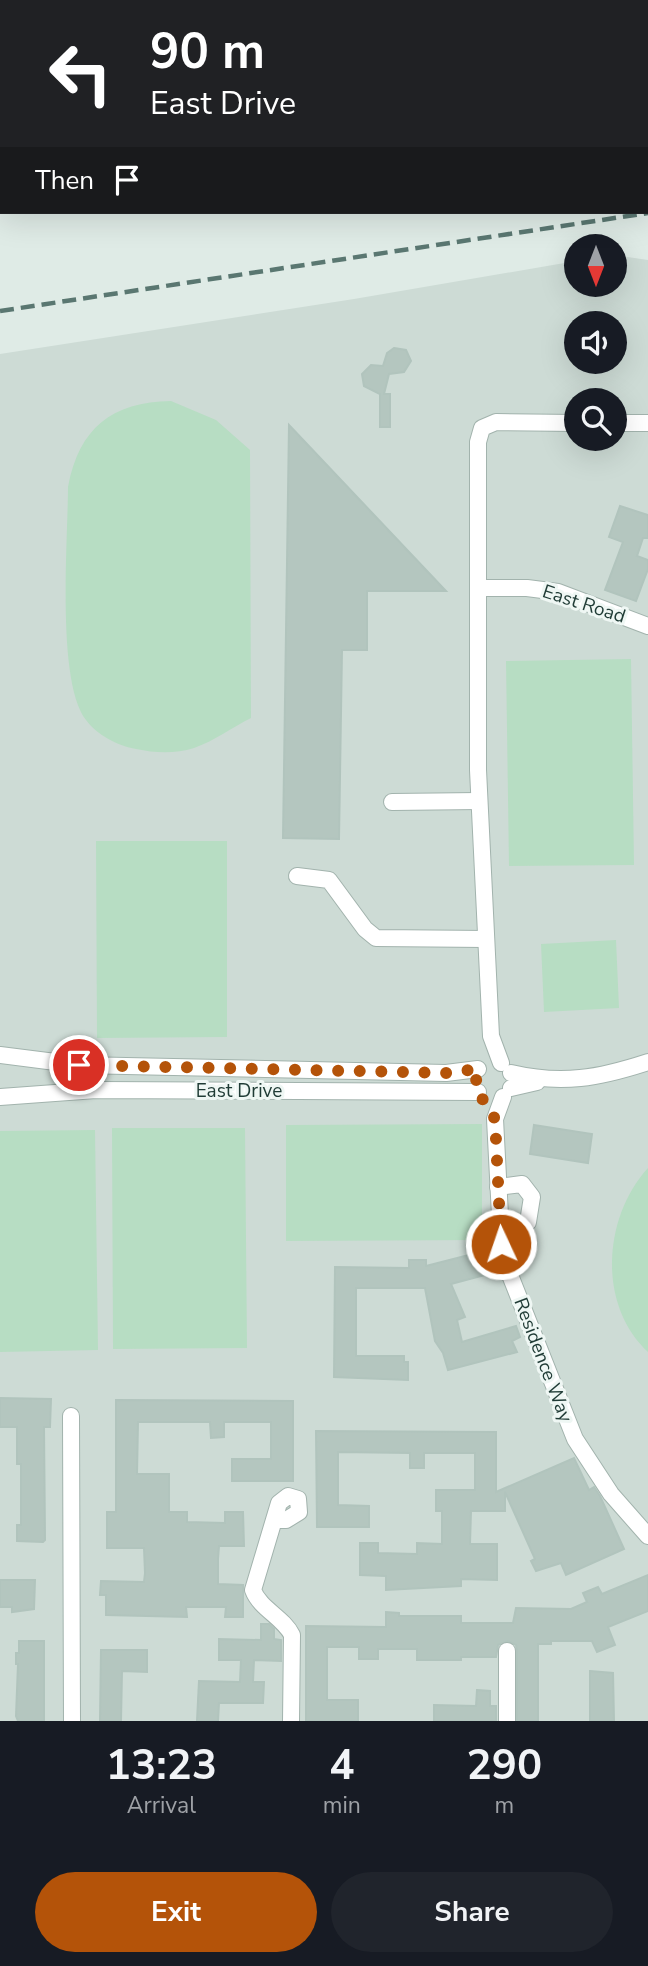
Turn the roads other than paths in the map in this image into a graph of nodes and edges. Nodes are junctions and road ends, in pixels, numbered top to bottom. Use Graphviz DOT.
graph roads {
  1 [pos="564,422"];
  2 [pos="627,423"];
  3 [pos="648,423"];
  4 [pos="478,588"];
  5 [pos="648,626"];
  6 [pos="479,801"];
  7 [pos="392,802"];
  8 [pos="297,876"];
  9 [pos="486,939"];
  10 [pos="491,1036"];
  11 [pos="0,1055"];
  12 [pos="648,1062"];
  13 [pos="481,1066"];
  14 [pos="507,1080"];
  15 [pos="481,1095"];
  16 [pos="0,1097"];
  17 [pos="265,1102"];
  18 [pos="0,1108"];
  19 [pos="495,1119"];
  20 [pos="498,1186"];
  21 [pos="500,1229"];
  22 [pos="71,1416"];
  23 [pos="275,1520"];
  24 [pos="648,1536"];
  25 [pos="507,1651"];
  26 [pos="72,1721"];
  27 [pos="291,1721"];
  28 [pos="507,1721"];
  1 -- 4 [label="street"];
  2 -- 3 [label="street"];
  4 -- 5 [label="street, East Road"];
  4 -- 6 [label="street"];
  6 -- 7 [label="street"];
  6 -- 9 [label="street"];
  8 -- 9 [label="street"];
  9 -- 10 [label="street"];
  10 -- 13 [label="street"];
  10 -- 14 [label="street"];
  11 -- 13 [label="street, East Drive"];
  12 -- 14 [label="street"];
  13 -- 14 [label="street, East Drive"];
  13 -- 15 [label="street"];
  14 -- 15 [label="street, East Drive"];
  14 -- 19 [label="street, Residence Way"];
  15 -- 16 [label="street, East Drive"];
  15 -- 19 [label="street, Residence Way"];
  17 -- 18 [label="street"];
  19 -- 20 [label="street, Residence Way"];
  20 -- 21 [label="street, Residence Way"];
  20 -- 21 [label="street"];
  21 -- 24 [label="street, Residence Way"];
  22 -- 26 [label="street"];
  23 -- 27 [label="street"];
  25 -- 28 [label="street"];
}
